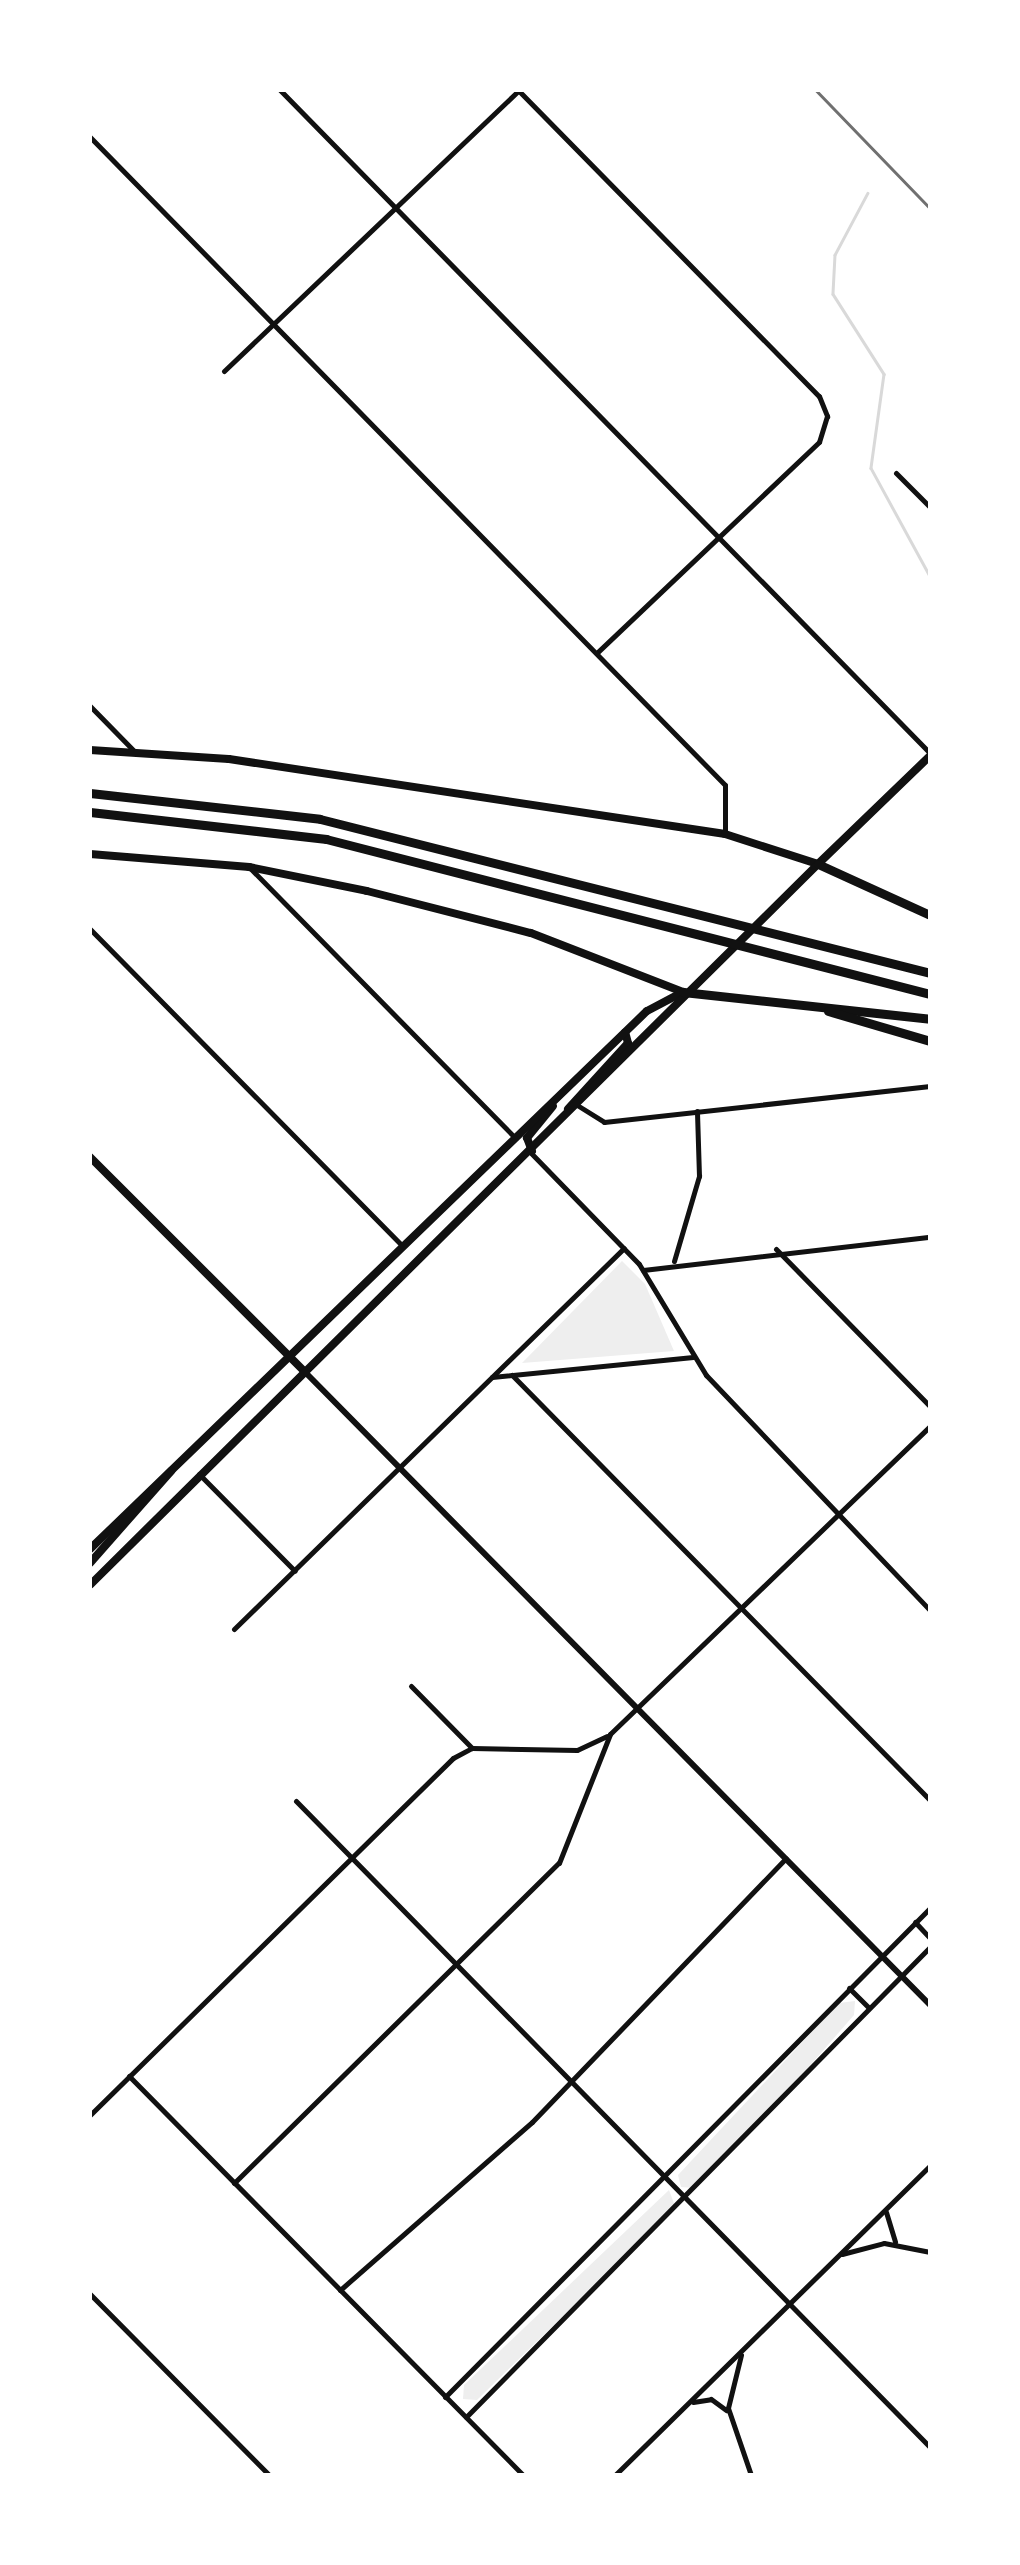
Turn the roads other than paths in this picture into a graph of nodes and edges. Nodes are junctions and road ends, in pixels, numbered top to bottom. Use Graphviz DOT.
graph roads {
  1 [pos="280,90"];
  2 [pos="518,90"];
  3 [pos="90,137"];
  4 [pos="394,207"];
  5 [pos="272,323"];
  6 [pos="224,371"];
  7 [pos="896,473"];
  8 [pos="930,507"];
  9 [pos="717,535"];
  10 [pos="597,653"];
  11 [pos="90,706"];
  12 [pos="90,750"];
  13 [pos="134,751"];
  14 [pos="930,754"];
  15 [pos="90,793"];
  16 [pos="90,812"];
  17 [pos="726,834"];
  18 [pos="90,854"];
  19 [pos="818,864"];
  20 [pos="249,868"];
  21 [pos="930,915"];
  22 [pos="90,929"];
  23 [pos="930,973"];
  24 [pos="682,992"];
  25 [pos="930,994"];
  26 [pos="825,1010"];
  27 [pos="930,1019"];
  28 [pos="625,1032"];
  29 [pos="930,1041"];
  30 [pos="930,1086"];
  31 [pos="564,1090"];
  32 [pos="577,1105"];
  33 [pos="697,1111"];
  34 [pos="558,1126"];
  35 [pos="515,1138"];
  36 [pos="531,1151"];
  37 [pos="90,1158"];
  38 [pos="930,1237"];
  39 [pos="402,1246"];
  40 [pos="624,1248"];
  41 [pos="776,1249"];
  42 [pos="674,1260"];
  43 [pos="643,1270"];
  44 [pos="287,1354"];
  45 [pos="693,1357"];
  46 [pos="305,1372"];
  47 [pos="512,1375"];
  48 [pos="489,1378"];
  49 [pos="930,1406"];
  50 [pos="930,1426"];
  51 [pos="176,1462"];
  52 [pos="398,1465"];
  53 [pos="199,1473"];
  54 [pos="840,1512"];
  55 [pos="90,1549"];
  56 [pos="90,1564"];
  57 [pos="295,1571"];
  58 [pos="90,1585"];
  59 [pos="740,1608"];
  60 [pos="930,1610"];
  61 [pos="234,1630"];
  62 [pos="411,1686"];
  63 [pos="638,1707"];
  64 [pos="610,1734"];
  65 [pos="472,1748"];
  66 [pos="930,1800"];
  67 [pos="296,1801"];
  68 [pos="351,1858"];
  69 [pos="786,1858"];
  70 [pos="930,1908"];
  71 [pos="915,1922"];
  72 [pos="930,1938"];
  73 [pos="930,1947"];
  74 [pos="881,1955"];
  75 [pos="456,1964"];
  76 [pos="900,1975"];
  77 [pos="848,1988"];
  78 [pos="930,2004"];
  79 [pos="868,2008"];
  80 [pos="129,2076"];
  81 [pos="572,2083"];
  82 [pos="90,2115"];
  83 [pos="930,2165"];
  84 [pos="667,2179"];
  85 [pos="234,2182"];
  86 [pos="687,2199"];
  87 [pos="890,2205"];
  88 [pos="902,2245"];
  89 [pos="930,2252"];
  90 [pos="836,2258"];
  91 [pos="340,2290"];
  92 [pos="90,2294"];
  93 [pos="790,2303"];
  94 [pos="748,2344"];
  95 [pos="446,2397"];
  96 [pos="686,2405"];
  97 [pos="466,2417"];
  98 [pos="730,2418"];
  99 [pos="930,2447"];
  100 [pos="269,2475"];
  101 [pos="523,2475"];
  102 [pos="615,2475"];
  103 [pos="751,2475"];
  1 -- 4 [label="street"];
  2 -- 4 [label="street"];
  2 -- 9 [label="street"];
  3 -- 5 [label="street"];
  4 -- 5 [label="street"];
  4 -- 9 [label="street"];
  5 -- 6 [label="street"];
  5 -- 10 [label="street"];
  7 -- 8 [label="street"];
  9 -- 10 [label="street"];
  9 -- 14 [label="street"];
  10 -- 17 [label="street"];
  11 -- 13 [label="street"];
  12 -- 13 [label="main road"];
  13 -- 17 [label="main road"];
  14 -- 19 [label="main road"];
  15 -- 23 [label="highway"];
  16 -- 25 [label="highway"];
  17 -- 19 [label="main road"];
  18 -- 20 [label="main road"];
  19 -- 21 [label="highway"];
  19 -- 24 [label="main road"];
  20 -- 24 [label="main road"];
  20 -- 35 [label="street"];
  22 -- 39 [label="street"];
  24 -- 26 [label="highway"];
  24 -- 28 [label="main road"];
  24 -- 32 [label="main road"];
  26 -- 27 [label="highway"];
  26 -- 29 [label="highway"];
  28 -- 31 [label="main road"];
  28 -- 34 [label="main road"];
  30 -- 33 [label="street"];
  31 -- 35 [label="main road"];
  31 -- 36 [label="main road"];
  32 -- 33 [label="street"];
  32 -- 34 [label="main road"];
  33 -- 42 [label="street"];
  34 -- 36 [label="main road"];
  35 -- 39 [label="main road"];
  36 -- 40 [label="street"];
  36 -- 46 [label="main road"];
  37 -- 44 [label="main road"];
  38 -- 41 [label="street"];
  39 -- 44 [label="main road"];
  40 -- 43 [label="street"];
  40 -- 48 [label="street"];
  41 -- 42 [label="street"];
  41 -- 49 [label="street"];
  42 -- 43 [label="street"];
  43 -- 45 [label="street"];
  44 -- 46 [label="main road"];
  44 -- 51 [label="main road"];
  45 -- 47 [label="street"];
  45 -- 54 [label="street"];
  46 -- 52 [label="main road"];
  46 -- 53 [label="main road"];
  47 -- 48 [label="street"];
  47 -- 59 [label="street"];
  48 -- 52 [label="street"];
  50 -- 54 [label="street"];
  51 -- 55 [label="main road"];
  51 -- 56 [label="main road"];
  52 -- 57 [label="street"];
  52 -- 63 [label="main road"];
  53 -- 57 [label="street"];
  53 -- 58 [label="main road"];
  54 -- 59 [label="street"];
  54 -- 60 [label="street"];
  57 -- 61 [label="street"];
  59 -- 63 [label="street"];
  59 -- 66 [label="street"];
  62 -- 65 [label="street"];
  63 -- 64 [label="street"];
  63 -- 69 [label="main road"];
  64 -- 65 [label="street"];
  64 -- 75 [label="street"];
  65 -- 68 [label="street"];
  67 -- 68 [label="street"];
  68 -- 75 [label="street"];
  68 -- 80 [label="street"];
  69 -- 74 [label="main road"];
  69 -- 81 [label="street"];
  70 -- 71 [label="street"];
  71 -- 72 [label="street"];
  71 -- 74 [label="street"];
  73 -- 76 [label="street"];
  74 -- 76 [label="main road"];
  74 -- 77 [label="street"];
  75 -- 81 [label="street"];
  75 -- 85 [label="street"];
  76 -- 78 [label="main road"];
  76 -- 79 [label="street"];
  77 -- 79 [label="street"];
  77 -- 84 [label="street"];
  79 -- 86 [label="street"];
  80 -- 82 [label="street"];
  80 -- 85 [label="street"];
  81 -- 84 [label="street"];
  81 -- 91 [label="street"];
  83 -- 87 [label="street"];
  84 -- 86 [label="street"];
  84 -- 95 [label="street"];
  85 -- 91 [label="street"];
  86 -- 93 [label="street"];
  86 -- 97 [label="street"];
  87 -- 88 [label="street"];
  87 -- 90 [label="street"];
  88 -- 89 [label="street"];
  88 -- 90 [label="street"];
  90 -- 93 [label="street"];
  91 -- 95 [label="street"];
  92 -- 100 [label="street"];
  93 -- 94 [label="street"];
  93 -- 99 [label="street"];
  94 -- 96 [label="street"];
  94 -- 98 [label="street"];
  95 -- 97 [label="street"];
  96 -- 98 [label="street"];
  96 -- 102 [label="street"];
  97 -- 101 [label="street"];
  98 -- 103 [label="street"];
}
